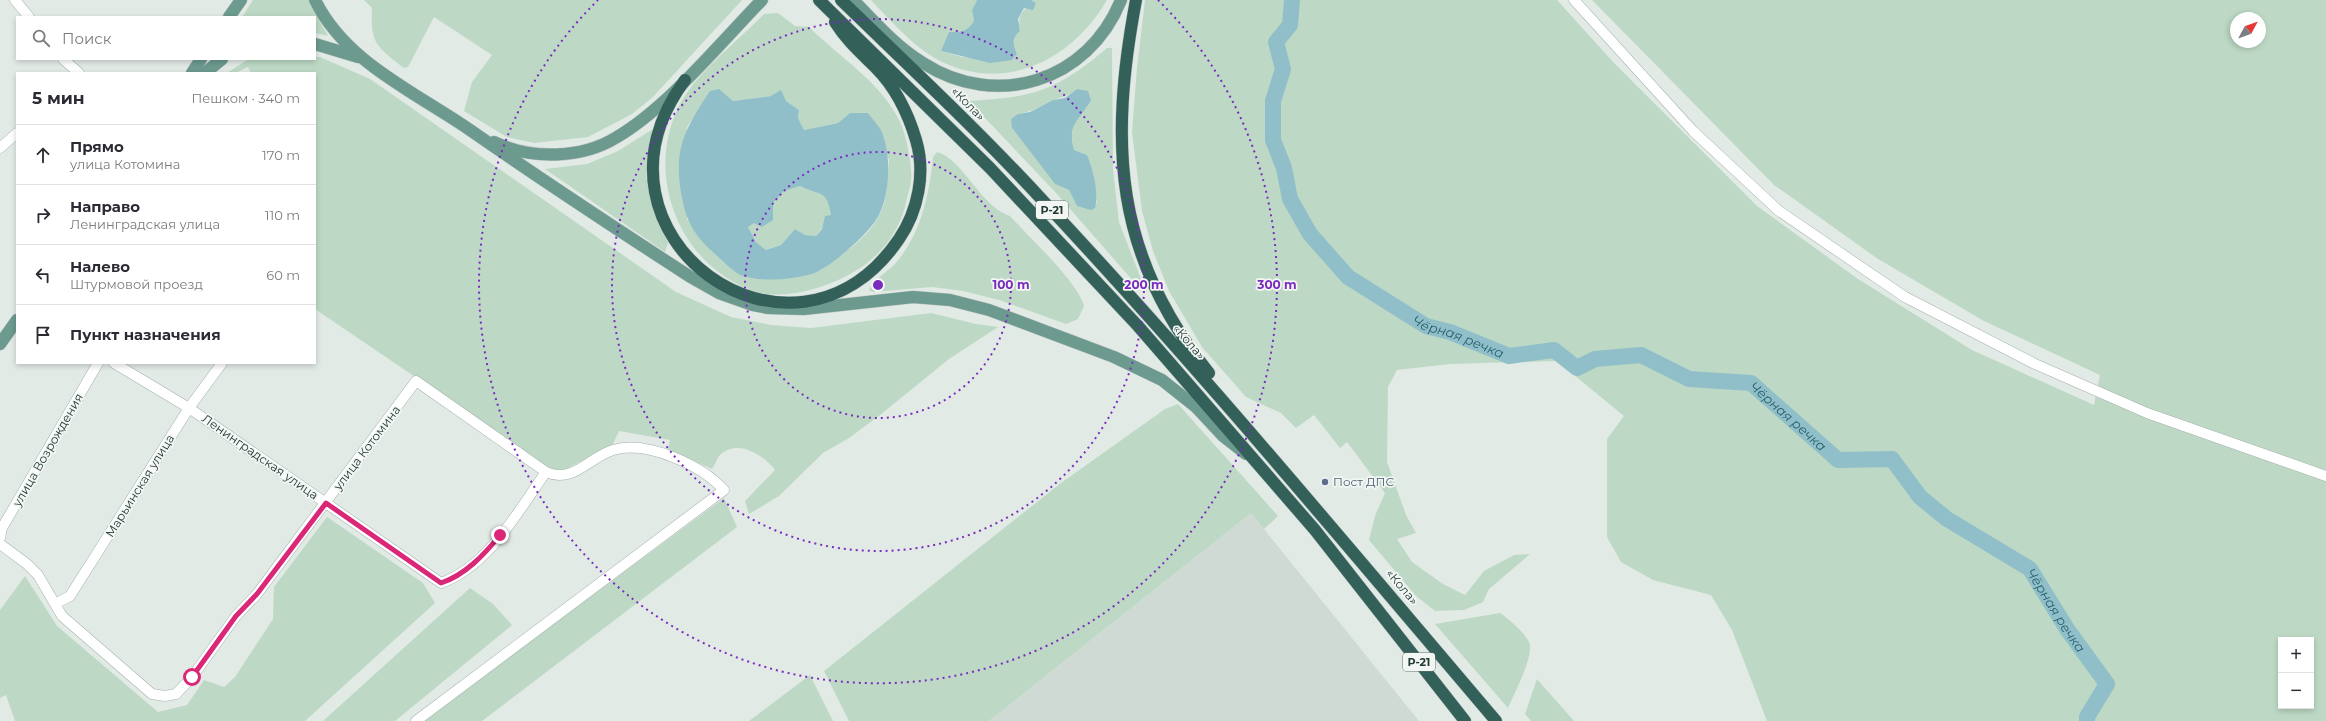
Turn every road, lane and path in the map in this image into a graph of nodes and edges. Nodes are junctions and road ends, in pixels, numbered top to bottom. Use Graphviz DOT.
graph roads {
  1 [pos="15,0"];
  2 [pos="241,0"];
  3 [pos="315,0"];
  4 [pos="762,0"];
  5 [pos="841,0"];
  6 [pos="853,0"];
  7 [pos="1121,0"];
  8 [pos="1136,0"];
  9 [pos="1574,0"];
  10 [pos="822,3"];
  11 [pos="28,16"];
  12 [pos="230,16"];
  13 [pos="316,44"];
  14 [pos="360,57"];
  15 [pos="65,60"];
  16 [pos="200,60"];
  17 [pos="221,60"];
  18 [pos="78,72"];
  19 [pos="193,72"];
  20 [pos="206,72"];
  21 [pos="685,80"];
  22 [pos="470,130"];
  23 [pos="16,134"];
  24 [pos="0,148"];
  25 [pos="16,321"];
  26 [pos="0,344"];
  27 [pos="97,364"];
  28 [pos="116,364"];
  29 [pos="221,364"];
  30 [pos="189,408"];
  31 [pos="1249,432"];
  32 [pos="1262,467"];
  33 [pos="546,472"];
  34 [pos="2326,476"];
  35 [pos="326,503"];
  36 [pos="0,538"];
  37 [pos="0,544"];
  38 [pos="55,604"];
  39 [pos="416,721"];
  40 [pos="1465,721"];
  41 [pos="1496,721"];
  1 -- 11 [label="street"];
  2 -- 12 [label="main road"];
  3 -- 14 [label="main road"];
  4 -- 21 [label="main road"];
  5 -- 31 [label="highway, «Кола» / Р-21"];
  6 -- 7 [label="main road"];
  8 -- 31 [label="highway"];
  9 -- 34 [label="street"];
  10 -- 21 [label="highway"];
  10 -- 32 [label="highway, Р-21"];
  13 -- 14 [label="main road"];
  14 -- 22 [label="main road"];
  15 -- 18 [label="street"];
  16 -- 19 [label="main road"];
  17 -- 20 [label="main road"];
  21 -- 22 [label="main road"];
  22 -- 32 [label="main road"];
  23 -- 24 [label="street"];
  25 -- 26 [label="main road"];
  27 -- 36 [label="street, улица Возрождения"];
  28 -- 30 [label="street, Ленинградская улица"];
  29 -- 30 [label="street, Марьинская улица"];
  30 -- 35 [label="street, Ленинградская улица"];
  30 -- 38 [label="street, Марьинская улица"];
  31 -- 41 [label="highway, «Кола» / Р-21"];
  32 -- 40 [label="highway, Р-21"];
  33 -- 35 [label="street, Ленинградская улица"];
  33 -- 35 [label="street, улица Котомина"];
  33 -- 39 [label="street"];
  35 -- 38 [label="street, улица Котомина"];
  37 -- 38 [label="street"];
}
